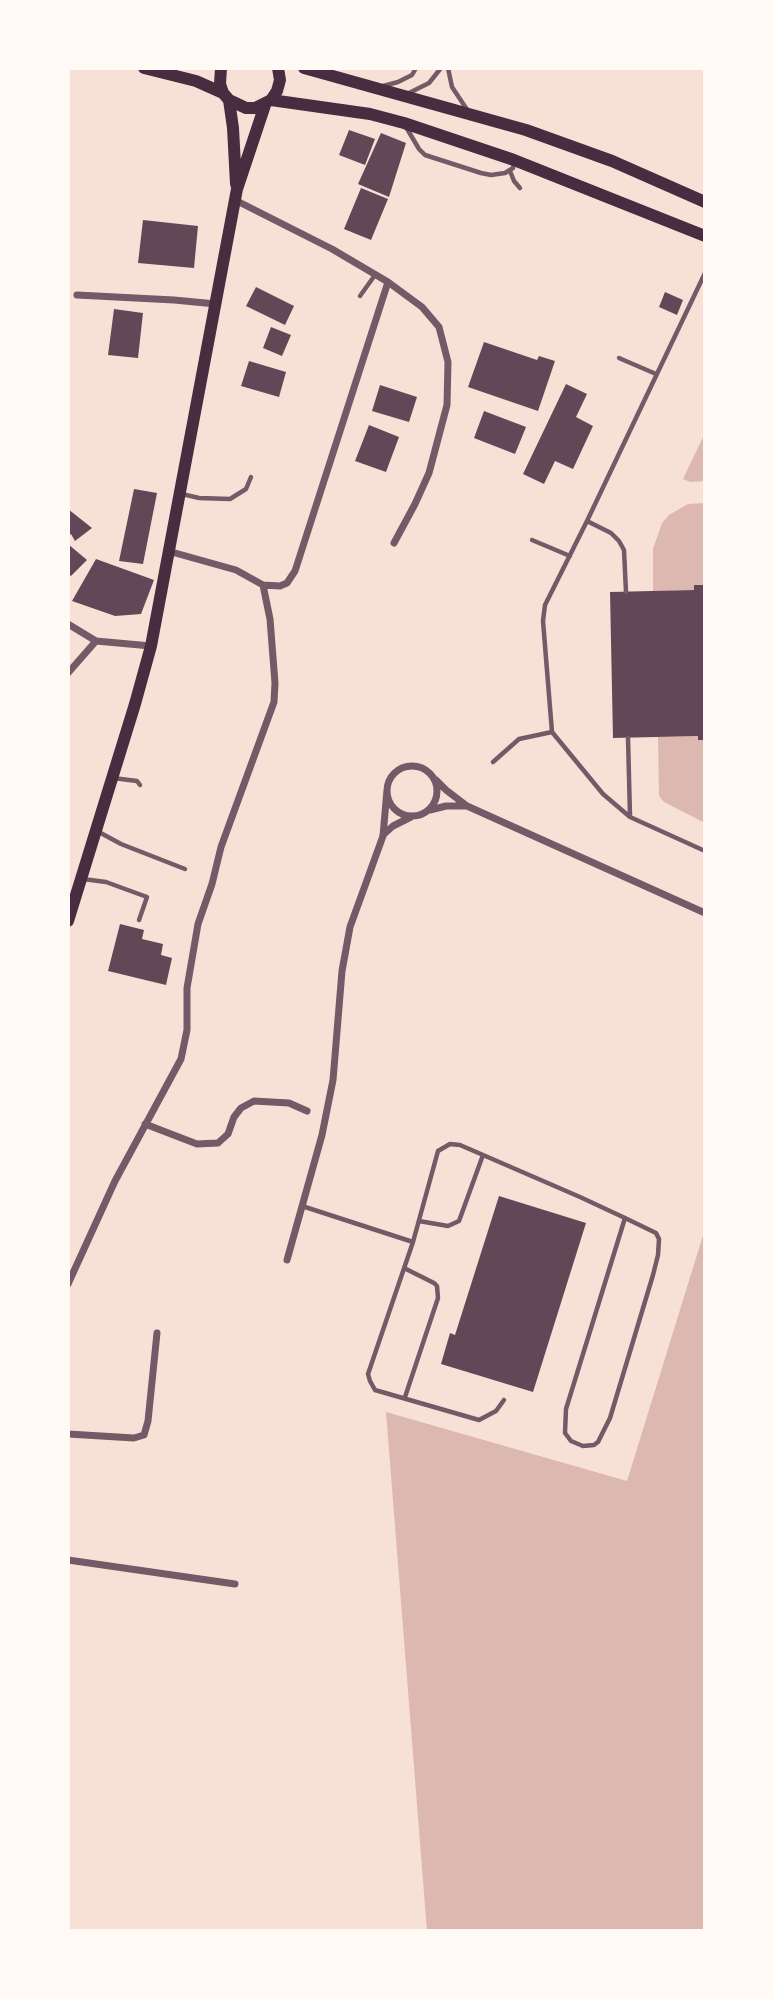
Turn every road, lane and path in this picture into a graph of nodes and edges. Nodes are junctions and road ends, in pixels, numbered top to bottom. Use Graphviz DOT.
graph roads {
  1 [pos="144,68"];
  2 [pos="221,68"];
  3 [pos="278,68"];
  4 [pos="304,68"];
  5 [pos="416,68"];
  6 [pos="441,68"];
  7 [pos="448,68"];
  8 [pos="372,89"];
  9 [pos="226,97"];
  10 [pos="402,97"];
  11 [pos="268,102"];
  12 [pos="471,115"];
  13 [pos="404,123"];
  14 [pos="512,165"];
  15 [pos="520,188"];
  16 [pos="236,195"];
  17 [pos="705,202"];
  18 [pos="705,236"];
  19 [pos="705,274"];
  20 [pos="375,275"];
  21 [pos="388,282"];
  22 [pos="77,295"];
  23 [pos="360,296"];
  24 [pos="216,304"];
  25 [pos="619,358"];
  26 [pos="656,374"];
  27 [pos="251,477"];
  28 [pos="178,493"];
  29 [pos="587,521"];
  30 [pos="532,540"];
  31 [pos="394,543"];
  32 [pos="168,551"];
  33 [pos="570,556"];
  34 [pos="263,585"];
  35 [pos="626,592"];
  36 [pos="68,624"];
  37 [pos="96,641"];
  38 [pos="151,646"];
  39 [pos="68,673"];
  40 [pos="552,732"];
  41 [pos="628,738"];
  42 [pos="493,762"];
  43 [pos="112,778"];
  44 [pos="436,780"];
  45 [pos="139,785"];
  46 [pos="387,790"];
  47 [pos="467,806"];
  48 [pos="429,810"];
  49 [pos="414,816"];
  50 [pos="630,817"];
  51 [pos="96,831"];
  52 [pos="383,836"];
  53 [pos="705,851"];
  54 [pos="185,869"];
  55 [pos="82,878"];
  56 [pos="705,913"];
  57 [pos="139,920"];
  58 [pos="68,921"];
  59 [pos="307,1111"];
  60 [pos="145,1124"];
  61 [pos="484,1155"];
  62 [pos="302,1206"];
  63 [pos="625,1218"];
  64 [pos="419,1220"];
  65 [pos="413,1242"];
  66 [pos="287,1260"];
  67 [pos="404,1268"];
  68 [pos="68,1284"];
  69 [pos="157,1334"];
  70 [pos="405,1397"];
  71 [pos="504,1401"];
  72 [pos="68,1434"];
  73 [pos="68,1560"];
  74 [pos="235,1584"];
  1 -- 9 [label="main road"];
  2 -- 9 [label="main road"];
  3 -- 11 [label="main road"];
  4 -- 8 [label="main road"];
  5 -- 8 [label="lane"];
  6 -- 10 [label="lane"];
  7 -- 12 [label="lane"];
  8 -- 10 [label="main road"];
  9 -- 11 [label="main road"];
  9 -- 16 [label="main road"];
  10 -- 12 [label="main road"];
  11 -- 13 [label="main road"];
  11 -- 16 [label="main road"];
  12 -- 17 [label="main road"];
  13 -- 14 [label="main road"];
  13 -- 14 [label="lane"];
  14 -- 15 [label="lane"];
  14 -- 18 [label="main road"];
  16 -- 20 [label="street"];
  16 -- 24 [label="main road"];
  19 -- 26 [label="lane"];
  20 -- 21 [label="street"];
  20 -- 23 [label="lane"];
  21 -- 31 [label="street"];
  21 -- 34 [label="street"];
  22 -- 24 [label="street"];
  24 -- 28 [label="main road"];
  25 -- 26 [label="lane"];
  26 -- 29 [label="lane"];
  27 -- 28 [label="lane"];
  28 -- 32 [label="main road"];
  29 -- 33 [label="lane"];
  29 -- 35 [label="lane"];
  30 -- 33 [label="lane"];
  32 -- 34 [label="street"];
  32 -- 38 [label="main road"];
  33 -- 40 [label="lane"];
  34 -- 60 [label="street"];
  36 -- 37 [label="street"];
  37 -- 38 [label="street"];
  37 -- 39 [label="street"];
  38 -- 43 [label="main road"];
  40 -- 42 [label="lane"];
  40 -- 50 [label="lane"];
  41 -- 50 [label="lane"];
  43 -- 45 [label="lane"];
  43 -- 51 [label="main road"];
  44 -- 46 [label="street"];
  44 -- 47 [label="street"];
  44 -- 48 [label="street"];
  46 -- 49 [label="street"];
  46 -- 52 [label="street"];
  47 -- 48 [label="street"];
  47 -- 56 [label="street"];
  48 -- 49 [label="street"];
  49 -- 52 [label="street"];
  50 -- 53 [label="lane"];
  51 -- 54 [label="lane"];
  51 -- 55 [label="main road"];
  52 -- 62 [label="street"];
  55 -- 57 [label="lane"];
  55 -- 58 [label="main road"];
  59 -- 60 [label="street"];
  60 -- 68 [label="street"];
  61 -- 63 [label="lane"];
  61 -- 64 [label="lane"];
  61 -- 64 [label="lane"];
  62 -- 65 [label="lane"];
  62 -- 66 [label="street"];
  63 -- 63 [label="lane"];
  64 -- 65 [label="lane"];
  65 -- 67 [label="lane"];
  67 -- 70 [label="lane"];
  67 -- 70 [label="lane"];
  69 -- 72 [label="street"];
  70 -- 71 [label="lane"];
  73 -- 74 [label="street"];
}
